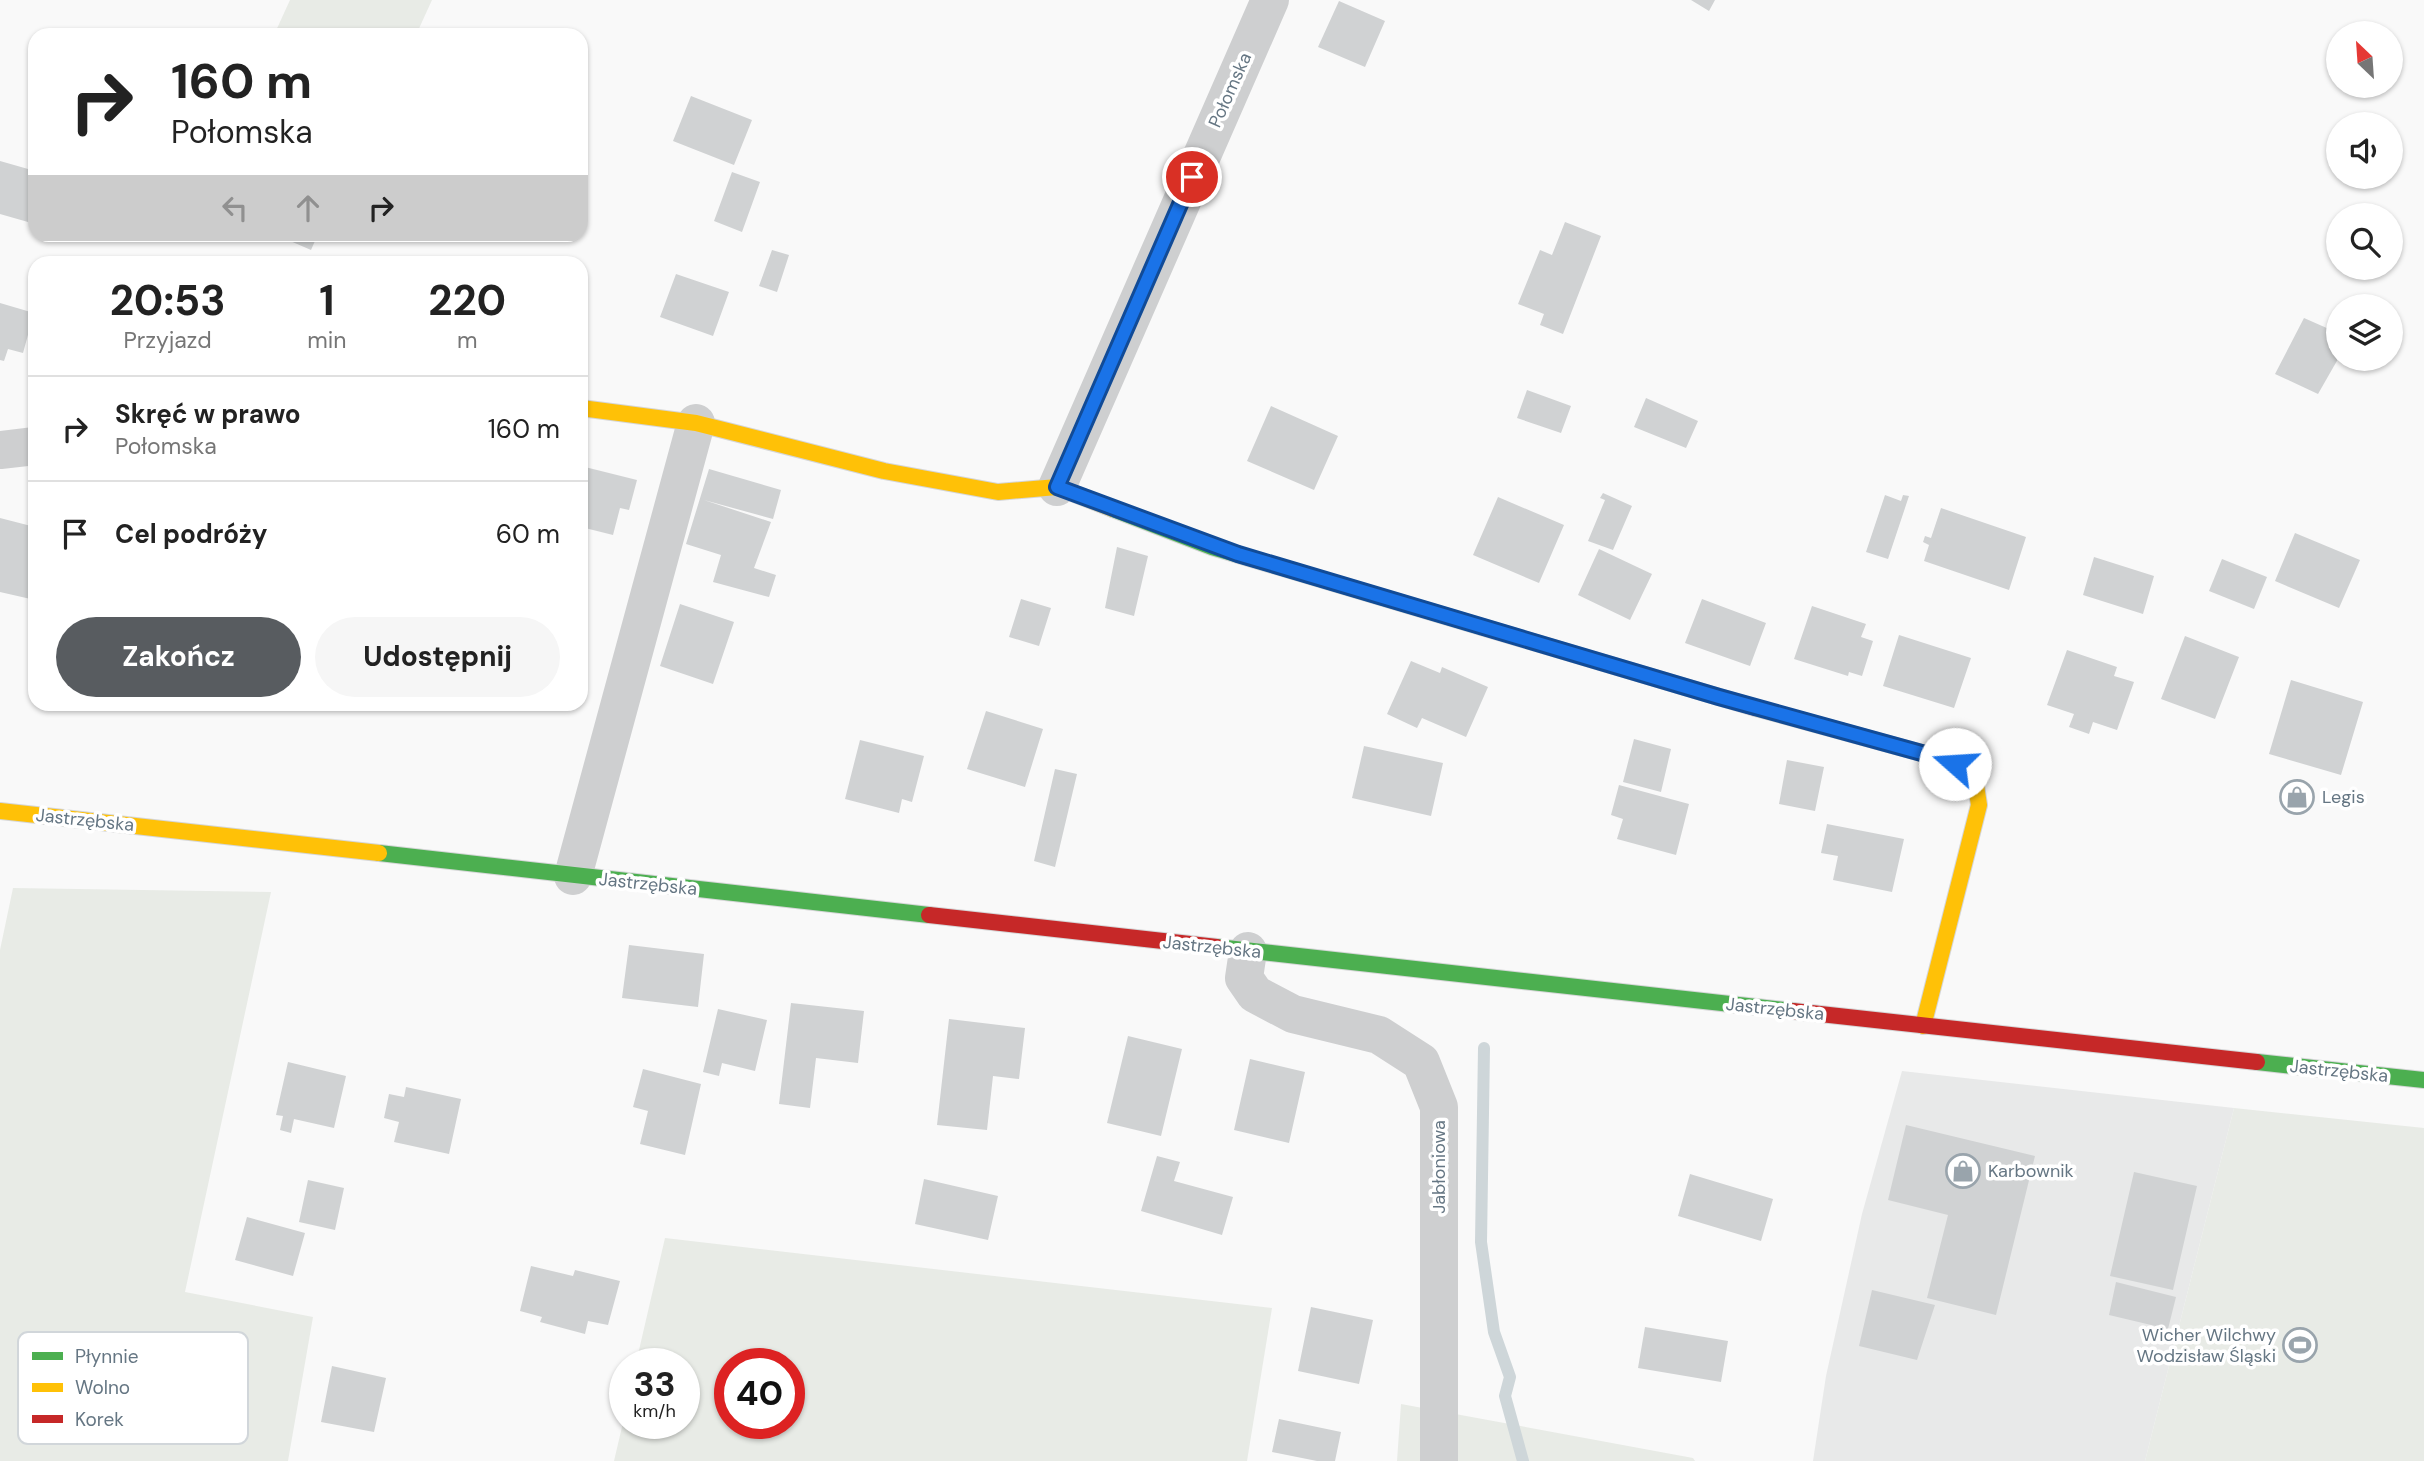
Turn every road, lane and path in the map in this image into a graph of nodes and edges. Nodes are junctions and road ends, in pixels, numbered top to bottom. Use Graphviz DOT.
graph roads {
  1 [pos="1270,0"];
  2 [pos="588,409"];
  3 [pos="696,423"];
  4 [pos="28,447"];
  5 [pos="0,450"];
  6 [pos="1057,487"];
  7 [pos="0,811"];
  8 [pos="573,876"];
  9 [pos="1248,951"];
  10 [pos="1923,1026"];
  11 [pos="2424,1080"];
  12 [pos="1439,1461"];
  1 -- 6 [label="street, Połomska"];
  2 -- 3 [label="main road"];
  3 -- 6 [label="main road"];
  3 -- 8 [label="street"];
  4 -- 5 [label="street"];
  6 -- 10 [label="main road"];
  7 -- 8 [label="main road, Jastrzębska"];
  8 -- 9 [label="main road, Jastrzębska"];
  9 -- 10 [label="main road, Jastrzębska"];
  9 -- 12 [label="street, Jabłoniowa"];
  10 -- 11 [label="main road, Jastrzębska"];
}
